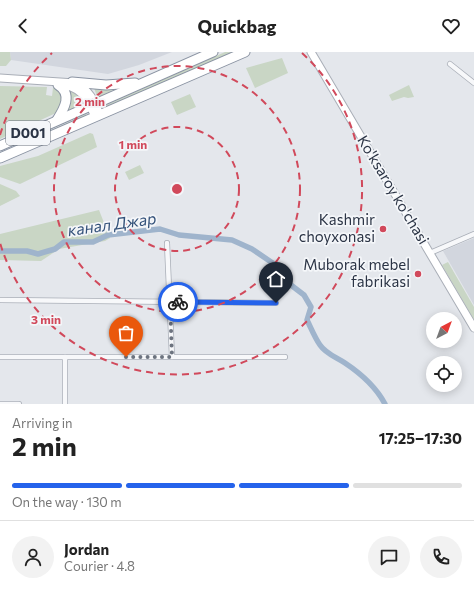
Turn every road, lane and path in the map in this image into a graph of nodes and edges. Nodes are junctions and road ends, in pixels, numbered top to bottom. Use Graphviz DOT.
graph roads {
  1 [pos="213,52"];
  2 [pos="245,52"];
  3 [pos="311,52"];
  4 [pos="450,64"];
  5 [pos="0,78"];
  6 [pos="0,81"];
  7 [pos="72,82"];
  8 [pos="144,82"];
  9 [pos="474,83"];
  10 [pos="58,84"];
  11 [pos="93,105"];
  12 [pos="98,116"];
  13 [pos="57,120"];
  14 [pos="0,146"];
  15 [pos="0,158"];
  16 [pos="474,234"];
  17 [pos="167,243"];
  18 [pos="430,253"];
  19 [pos="0,300"];
  20 [pos="170,302"];
  21 [pos="276,303"];
  22 [pos="474,328"];
  23 [pos="0,357"];
  24 [pos="65,357"];
  25 [pos="172,357"];
  26 [pos="285,357"];
  27 [pos="0,404"];
  28 [pos="19,404"];
  29 [pos="65,404"];
  1 -- 8 [label="highway, D001"];
  2 -- 12 [label="highway, D001"];
  3 -- 18 [label="street, Ko'ksaroy ko'chasi"];
  4 -- 9 [label="street"];
  5 -- 7 [label="street"];
  6 -- 10 [label="street"];
  7 -- 8 [label="highway"];
  7 -- 11 [label="street"];
  8 -- 11 [label="highway, D001"];
  10 -- 11 [label="street"];
  10 -- 13 [label="highway"];
  11 -- 12 [label="street"];
  11 -- 13 [label="highway, D001"];
  12 -- 15 [label="highway, D001"];
  13 -- 14 [label="highway, D001"];
  16 -- 18 [label="street"];
  17 -- 20 [label="street"];
  18 -- 22 [label="street, Ko'ksaroy ko'chasi"];
  19 -- 20 [label="street"];
  20 -- 21 [label="street"];
  20 -- 25 [label="street"];
  23 -- 24 [label="street"];
  24 -- 25 [label="street"];
  24 -- 29 [label="street"];
  25 -- 26 [label="street"];
  27 -- 28 [label="street"];
}
